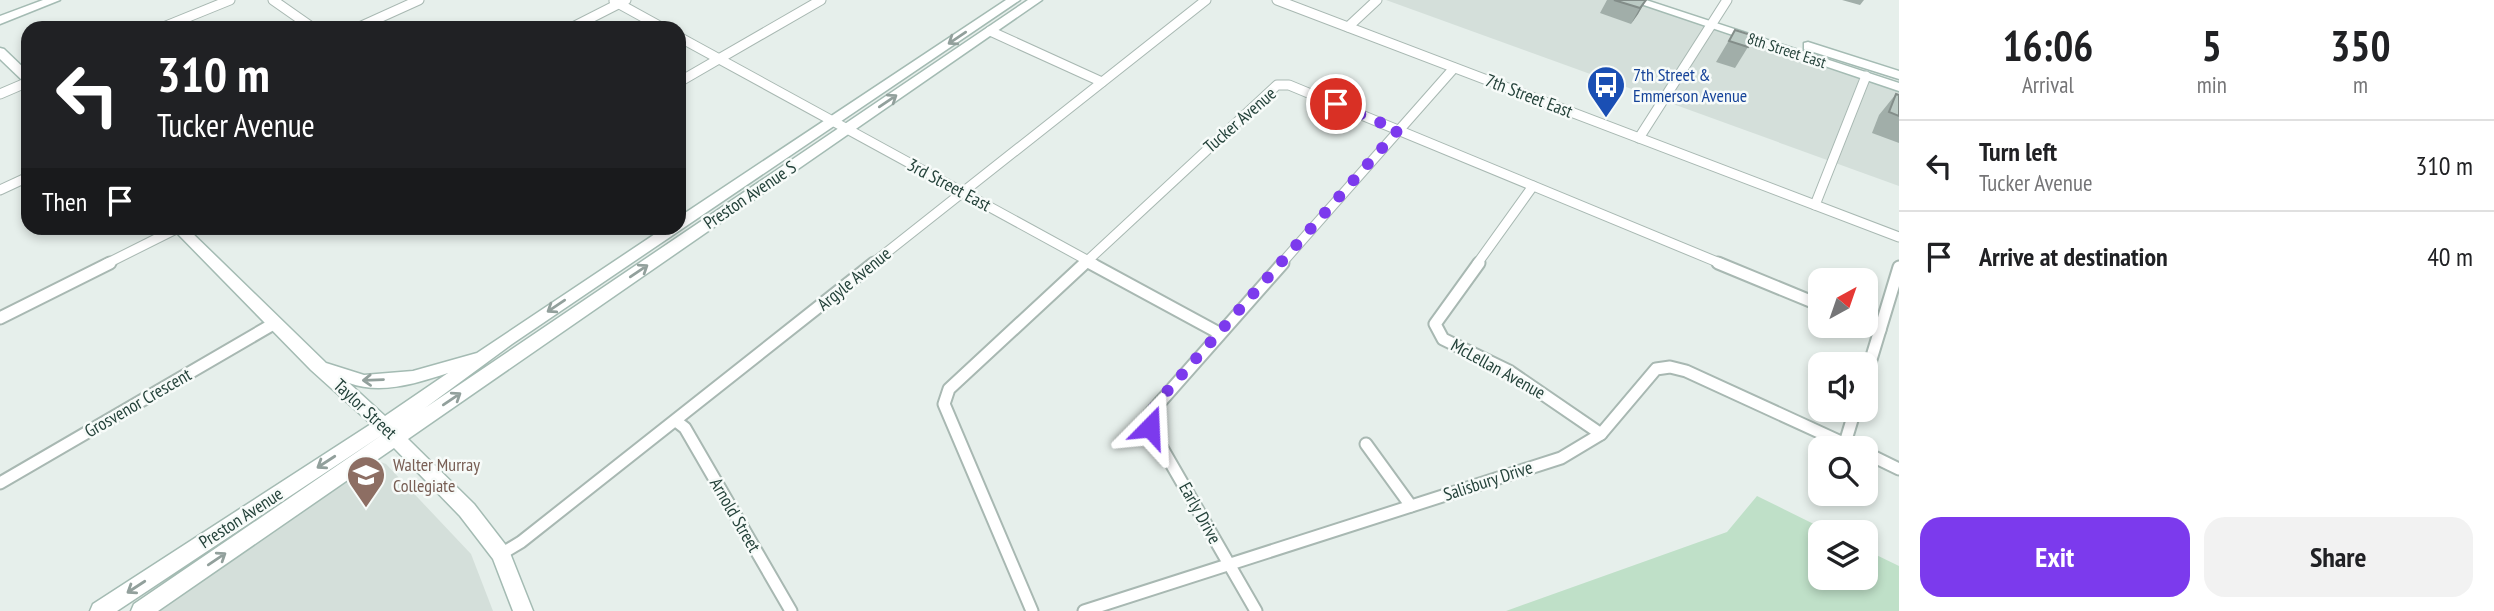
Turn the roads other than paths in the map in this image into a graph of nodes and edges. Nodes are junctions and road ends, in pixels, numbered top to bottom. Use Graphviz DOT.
graph roads {
  1 [pos="54,0"];
  2 [pos="230,0"];
  3 [pos="273,0"];
  4 [pos="419,0"];
  5 [pos="821,0"];
  6 [pos="1014,0"];
  7 [pos="1036,0"];
  8 [pos="1206,0"];
  9 [pos="1277,0"];
  10 [pos="1377,0"];
  11 [pos="1635,0"];
  12 [pos="1666,0"];
  13 [pos="1727,0"];
  14 [pos="619,1"];
  15 [pos="0,20"];
  16 [pos="178,21"];
  17 [pos="303,21"];
  18 [pos="372,21"];
  19 [pos="583,21"];
  20 [pos="652,21"];
  21 [pos="1714,21"];
  22 [pos="1348,27"];
  23 [pos="990,31"];
  24 [pos="686,41"];
  25 [pos="0,52"];
  26 [pos="720,58"];
  27 [pos="1454,68"];
  28 [pos="21,73"];
  29 [pos="1899,75"];
  30 [pos="1866,76"];
  31 [pos="686,78"];
  32 [pos="1102,82"];
  33 [pos="21,84"];
  34 [pos="1899,87"];
  35 [pos="0,94"];
  36 [pos="840,125"];
  37 [pos="1398,130"];
  38 [pos="1639,138"];
  39 [pos="21,180"];
  40 [pos="1533,186"];
  41 [pos="0,190"];
  42 [pos="964,191"];
  43 [pos="1815,205"];
  44 [pos="686,220"];
  45 [pos="686,230"];
  46 [pos="164,235"];
  47 [pos="185,235"];
  48 [pos="664,235"];
  49 [pos="678,235"];
  50 [pos="1899,237"];
  51 [pos="1087,260"];
  52 [pos="1899,267"];
  53 [pos="1808,300"];
  54 [pos="0,318"];
  55 [pos="275,323"];
  56 [pos="1880,330"];
  57 [pos="1219,333"];
  58 [pos="506,340"];
  59 [pos="1873,352"];
  60 [pos="317,365"];
  61 [pos="676,421"];
  62 [pos="389,432"];
  63 [pos="1601,435"];
  64 [pos="1827,436"];
  65 [pos="1366,444"];
  66 [pos="1878,459"];
  67 [pos="1899,469"];
  68 [pos="0,482"];
  69 [pos="1411,506"];
  70 [pos="501,554"];
  71 [pos="1228,565"];
  72 [pos="100,611"];
  73 [pos="141,611"];
  74 [pos="523,611"];
  75 [pos="791,611"];
  76 [pos="1032,611"];
  77 [pos="1084,611"];
  78 [pos="1255,611"];
  1 -- 15 [label="main road"];
  2 -- 16 [label="street"];
  3 -- 17 [label="street"];
  4 -- 18 [label="street"];
  5 -- 26 [label="street"];
  6 -- 36 [label="main road, Preston Avenue S, one-way"];
  7 -- 23 [label="main road, Preston Avenue S"];
  8 -- 32 [label="street, Argyle Avenue"];
  9 -- 22 [label="street, 7th Street East"];
  10 -- 22 [label="street"];
  11 -- 21 [label="main road, 8th Street East"];
  12 -- 21 [label="main road, 8th Street East"];
  13 -- 21 [label="street"];
  14 -- 19 [label="street"];
  14 -- 20 [label="street"];
  21 -- 29 [label="main road, 8th Street East"];
  21 -- 30 [label="main road, 8th Street East"];
  21 -- 38 [label="street"];
  22 -- 27 [label="street, 7th Street East"];
  23 -- 32 [label="street"];
  36 -- 23 [label="main road, Preston Avenue S, one-way"];
  24 -- 26 [label="street, 3rd Street East"];
  25 -- 28 [label="main road"];
  26 -- 31 [label="street"];
  26 -- 36 [label="street, 3rd Street East"];
  27 -- 37 [label="street, Early Drive"];
  27 -- 38 [label="street, 7th Street East"];
  30 -- 34 [label="main road, 8th Street East"];
  30 -- 43 [label="street"];
  32 -- 42 [label="street, Argyle Avenue"];
  33 -- 35 [label="street"];
  36 -- 42 [label="street, 3rd Street East"];
  36 -- 44 [label="main road, Preston Avenue S"];
  45 -- 36 [label="main road, Preston Avenue S, one-way"];
  37 -- 40 [label="street, Tucker Avenue"];
  37 -- 51 [label="street, Tucker Avenue"];
  37 -- 57 [label="street, Early Drive"];
  38 -- 43 [label="street, 7th Street East"];
  39 -- 41 [label="street"];
  40 -- 53 [label="street, Tucker Avenue"];
  40 -- 63 [label="street, McLellan Avenue"];
  42 -- 51 [label="street, 3rd Street East"];
  42 -- 61 [label="street, Argyle Avenue"];
  43 -- 50 [label="street, 7th Street East"];
  46 -- 54 [label="street"];
  47 -- 55 [label="main road, Taylor Street"];
  48 -- 58 [label="main road, one-way"];
  62 -- 49 [label="main road, Preston Avenue S, one-way"];
  51 -- 57 [label="street, 3rd Street East"];
  51 -- 76 [label="street, Tucker Avenue"];
  52 -- 56 [label="street"];
  55 -- 60 [label="main road, Taylor Street"];
  55 -- 68 [label="street, Grosvenor Crescent"];
  56 -- 59 [label="street"];
  57 -- 71 [label="street, Early Drive"];
  58 -- 60 [label="main road, one-way"];
  58 -- 62 [label="main road"];
  60 -- 62 [label="main road, Taylor Street"];
  61 -- 70 [label="street, Argyle Avenue"];
  61 -- 75 [label="street, Arnold Street"];
  62 -- 70 [label="main road, Taylor Street"];
  62 -- 72 [label="main road, Preston Avenue, one-way"];
  73 -- 62 [label="main road, Preston Avenue, one-way"];
  63 -- 64 [label="street, Salisbury Drive"];
  63 -- 69 [label="street, Salisbury Drive"];
  65 -- 69 [label="street"];
  66 -- 67 [label="street"];
  69 -- 71 [label="street, Salisbury Drive"];
  70 -- 74 [label="main road, Taylor Street"];
  71 -- 77 [label="street, Salisbury Drive"];
  71 -- 78 [label="street, Early Drive"];
}
